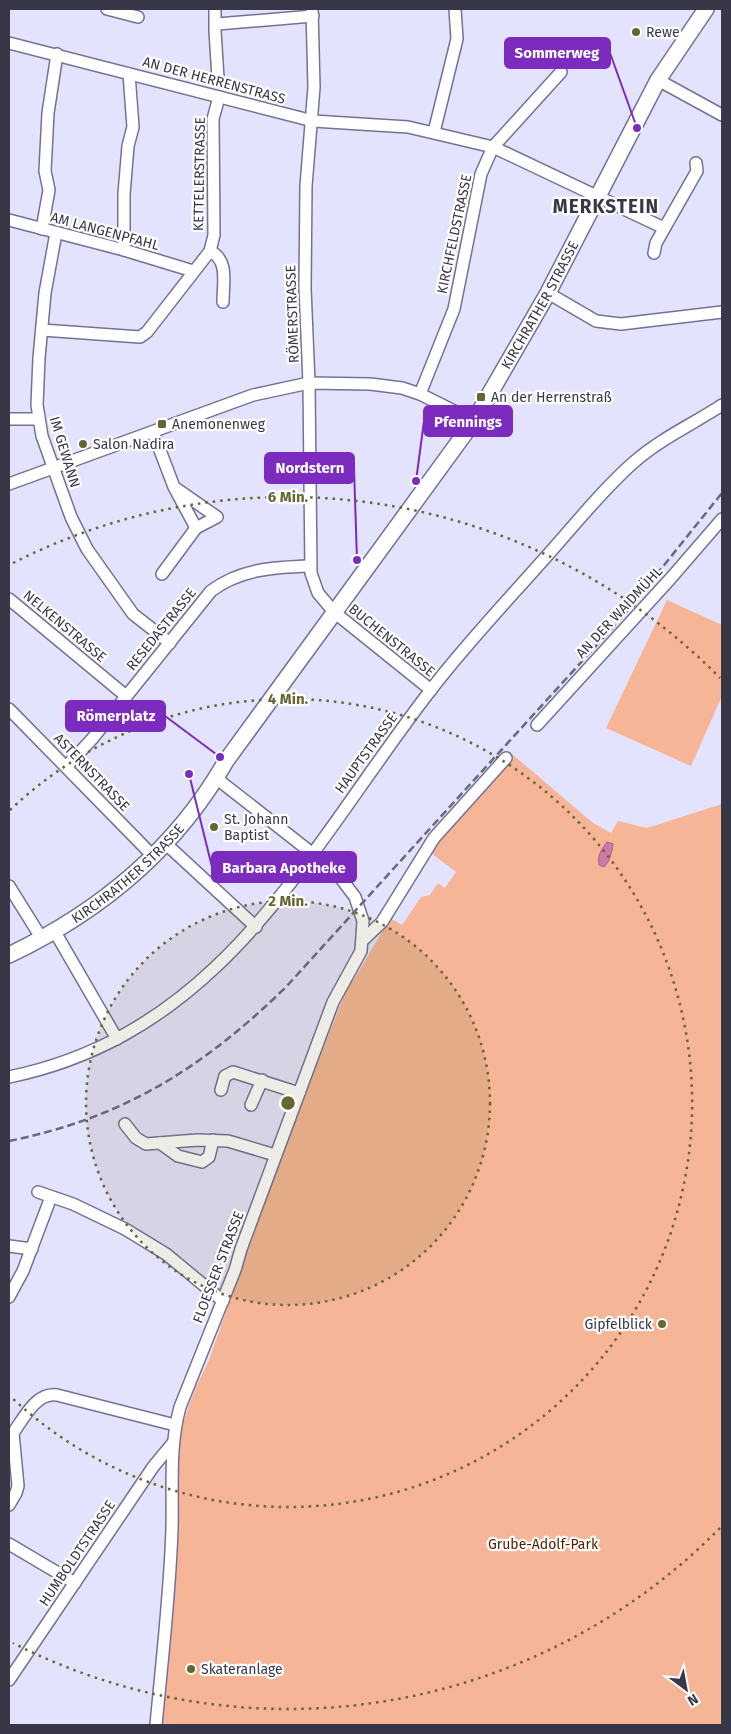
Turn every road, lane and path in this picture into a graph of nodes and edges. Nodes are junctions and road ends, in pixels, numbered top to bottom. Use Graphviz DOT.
graph roads {
  1 [pos="107,9"];
  2 [pos="216,9"];
  3 [pos="456,9"];
  4 [pos="703,10"];
  5 [pos="312,12"];
  6 [pos="138,17"];
  7 [pos="216,24"];
  8 [pos="9,42"];
  9 [pos="57,54"];
  10 [pos="561,72"];
  11 [pos="129,74"];
  12 [pos="218,78"];
  13 [pos="658,80"];
  14 [pos="219,97"];
  15 [pos="722,115"];
  16 [pos="312,121"];
  17 [pos="434,132"];
  18 [pos="493,147"];
  19 [pos="696,163"];
  20 [pos="599,197"];
  21 [pos="9,220"];
  22 [pos="664,228"];
  23 [pos="42,229"];
  24 [pos="56,233"];
  25 [pos="124,250"];
  26 [pos="210,251"];
  27 [pos="654,253"];
  28 [pos="193,272"];
  29 [pos="548,293"];
  30 [pos="223,302"];
  31 [pos="722,312"];
  32 [pos="42,330"];
  33 [pos="309,382"];
  34 [pos="420,394"];
  35 [pos="722,405"];
  36 [pos="9,419"];
  37 [pos="38,419"];
  38 [pos="474,421"];
  39 [pos="152,432"];
  40 [pos="53,468"];
  41 [pos="9,487"];
  42 [pos="174,487"];
  43 [pos="722,519"];
  44 [pos="196,528"];
  45 [pos="310,566"];
  46 [pos="162,574"];
  47 [pos="9,599"];
  48 [pos="334,612"];
  49 [pos="170,642"];
  50 [pos="430,690"];
  51 [pos="126,696"];
  52 [pos="9,709"];
  53 [pos="536,725"];
  54 [pos="506,758"];
  55 [pos="66,766"];
  56 [pos="216,778"];
  57 [pos="165,843"];
  58 [pos="312,853"];
  59 [pos="153,856"];
  60 [pos="9,886"];
  61 [pos="256,928"];
  62 [pos="49,935"];
  63 [pos="363,940"];
  64 [pos="9,955"];
  65 [pos="117,1039"];
  66 [pos="9,1077"];
  67 [pos="262,1080"];
  68 [pos="221,1090"];
  69 [pos="299,1093"];
  70 [pos="251,1105"];
  71 [pos="125,1124"];
  72 [pos="213,1140"];
  73 [pos="160,1143"];
  74 [pos="276,1155"];
  75 [pos="38,1192"];
  76 [pos="51,1198"];
  77 [pos="9,1246"];
  78 [pos="32,1248"];
  79 [pos="9,1298"];
  80 [pos="223,1301"];
  81 [pos="175,1426"];
  82 [pos="172,1444"];
  83 [pos="9,1505"];
  84 [pos="9,1544"];
  85 [pos="75,1583"];
  86 [pos="9,1680"];
  87 [pos="156,1725"];
  1 -- 6 [label="street"];
  2 -- 7 [label="street"];
  3 -- 17 [label="street"];
  4 -- 13 [label="main road, KIRCHRATHER STRASSE"];
  5 -- 7 [label="street"];
  5 -- 16 [label="street, RÖMERSTRASSE"];
  7 -- 12 [label="street"];
  8 -- 9 [label="street, AN DER HERRENSTRASS"];
  9 -- 11 [label="street, AN DER HERRENSTRASS"];
  9 -- 23 [label="street"];
  10 -- 18 [label="street, KIRCHFELDSTRASSE"];
  11 -- 14 [label="street, AN DER HERRENSTRASS"];
  11 -- 25 [label="street"];
  13 -- 15 [label="street"];
  13 -- 20 [label="main road, KIRCHRATHER STRASSE"];
  14 -- 16 [label="street, AN DER HERRENSTRASS"];
  14 -- 26 [label="street, KETTELERSTRASSE"];
  16 -- 17 [label="street, AN DER HERRENSTRASS"];
  16 -- 33 [label="street, RÖMERSTRASSE"];
  17 -- 18 [label="street, AN DER HERRENSTRASS"];
  18 -- 20 [label="street, AN DER HERRENSTRASS"];
  18 -- 34 [label="street, KIRCHFELDSTRASSE"];
  19 -- 22 [label="street"];
  20 -- 22 [label="street, AN DER HERRENSTRASS"];
  20 -- 29 [label="main road, KIRCHRATHER STRASSE"];
  21 -- 23 [label="street, AM LANGENPFAHL"];
  22 -- 27 [label="street"];
  23 -- 24 [label="street, AM LANGENPFAHL"];
  24 -- 25 [label="street, AM LANGENPFAHL"];
  24 -- 32 [label="street, IM GEWANN"];
  25 -- 28 [label="street, AM LANGENPFAHL"];
  26 -- 28 [label="street, KETTELERSTRASSE"];
  26 -- 30 [label="street, KETTELERSTRASSE"];
  28 -- 32 [label="street, KETTELERSTRASSE"];
  29 -- 31 [label="street"];
  29 -- 38 [label="main road, KIRCHRATHER STRASSE"];
  32 -- 37 [label="street, IM GEWANN"];
  33 -- 34 [label="street"];
  33 -- 39 [label="street"];
  33 -- 45 [label="street, RÖMERSTRASSE"];
  34 -- 38 [label="street"];
  35 -- 50 [label="street, HAUPTSTRASSE"];
  36 -- 37 [label="street"];
  37 -- 40 [label="street, IM GEWANN"];
  38 -- 48 [label="main road, KIRCHRATHER STRASSE"];
  39 -- 40 [label="street"];
  39 -- 42 [label="street"];
  40 -- 41 [label="street"];
  40 -- 49 [label="street, IM GEWANN"];
  42 -- 44 [label="street"];
  42 -- 44 [label="street"];
  43 -- 53 [label="street, AN DER WAIDMÜHL"];
  44 -- 46 [label="street"];
  45 -- 48 [label="street, RÖMERSTRASSE"];
  45 -- 49 [label="street, RESEDASTRASSE"];
  47 -- 51 [label="street, NELKENSTRASSE"];
  48 -- 50 [label="street, BUCHENSTRASSE"];
  48 -- 56 [label="main road, KIRCHRATHER STRASSE"];
  49 -- 51 [label="street, RESEDASTRASSE"];
  50 -- 58 [label="street, HAUPTSTRASSE"];
  51 -- 55 [label="street, RESEDASTRASSE"];
  52 -- 55 [label="street, ASTERNSTRASSE"];
  54 -- 63 [label="street"];
  55 -- 59 [label="street, ASTERNSTRASSE"];
  56 -- 57 [label="main road, KIRCHRATHER STRASSE"];
  56 -- 58 [label="street, FLOESSER STRASSE"];
  57 -- 59 [label="main road, KIRCHRATHER STRASSE"];
  57 -- 61 [label="street"];
  58 -- 61 [label="street, HAUPTSTRASSE"];
  58 -- 63 [label="street, FLOESSER STRASSE"];
  59 -- 62 [label="main road, KIRCHRATHER STRASSE"];
  60 -- 62 [label="street"];
  61 -- 65 [label="street, HAUPTSTRASSE"];
  62 -- 64 [label="main road, KIRCHRATHER STRASSE"];
  62 -- 65 [label="street"];
  63 -- 69 [label="street, FLOESSER STRASSE"];
  65 -- 66 [label="street, HAUPTSTRASSE"];
  67 -- 68 [label="street"];
  67 -- 69 [label="street"];
  67 -- 70 [label="street"];
  69 -- 74 [label="street, FLOESSER STRASSE"];
  71 -- 73 [label="street"];
  72 -- 73 [label="street"];
  72 -- 73 [label="street"];
  72 -- 74 [label="street"];
  74 -- 80 [label="street, FLOESSER STRASSE"];
  75 -- 76 [label="street"];
  76 -- 78 [label="street"];
  76 -- 80 [label="street"];
  77 -- 78 [label="street"];
  78 -- 79 [label="street"];
  80 -- 81 [label="street, FLOESSER STRASSE"];
  81 -- 82 [label="street, FLOESSER STRASSE"];
  81 -- 83 [label="street"];
  82 -- 85 [label="street, HUMBOLDTSTRASSE"];
  82 -- 87 [label="street, FLOESSER STRASSE"];
  84 -- 85 [label="street"];
  85 -- 86 [label="street, HUMBOLDTSTRASSE"];
}
